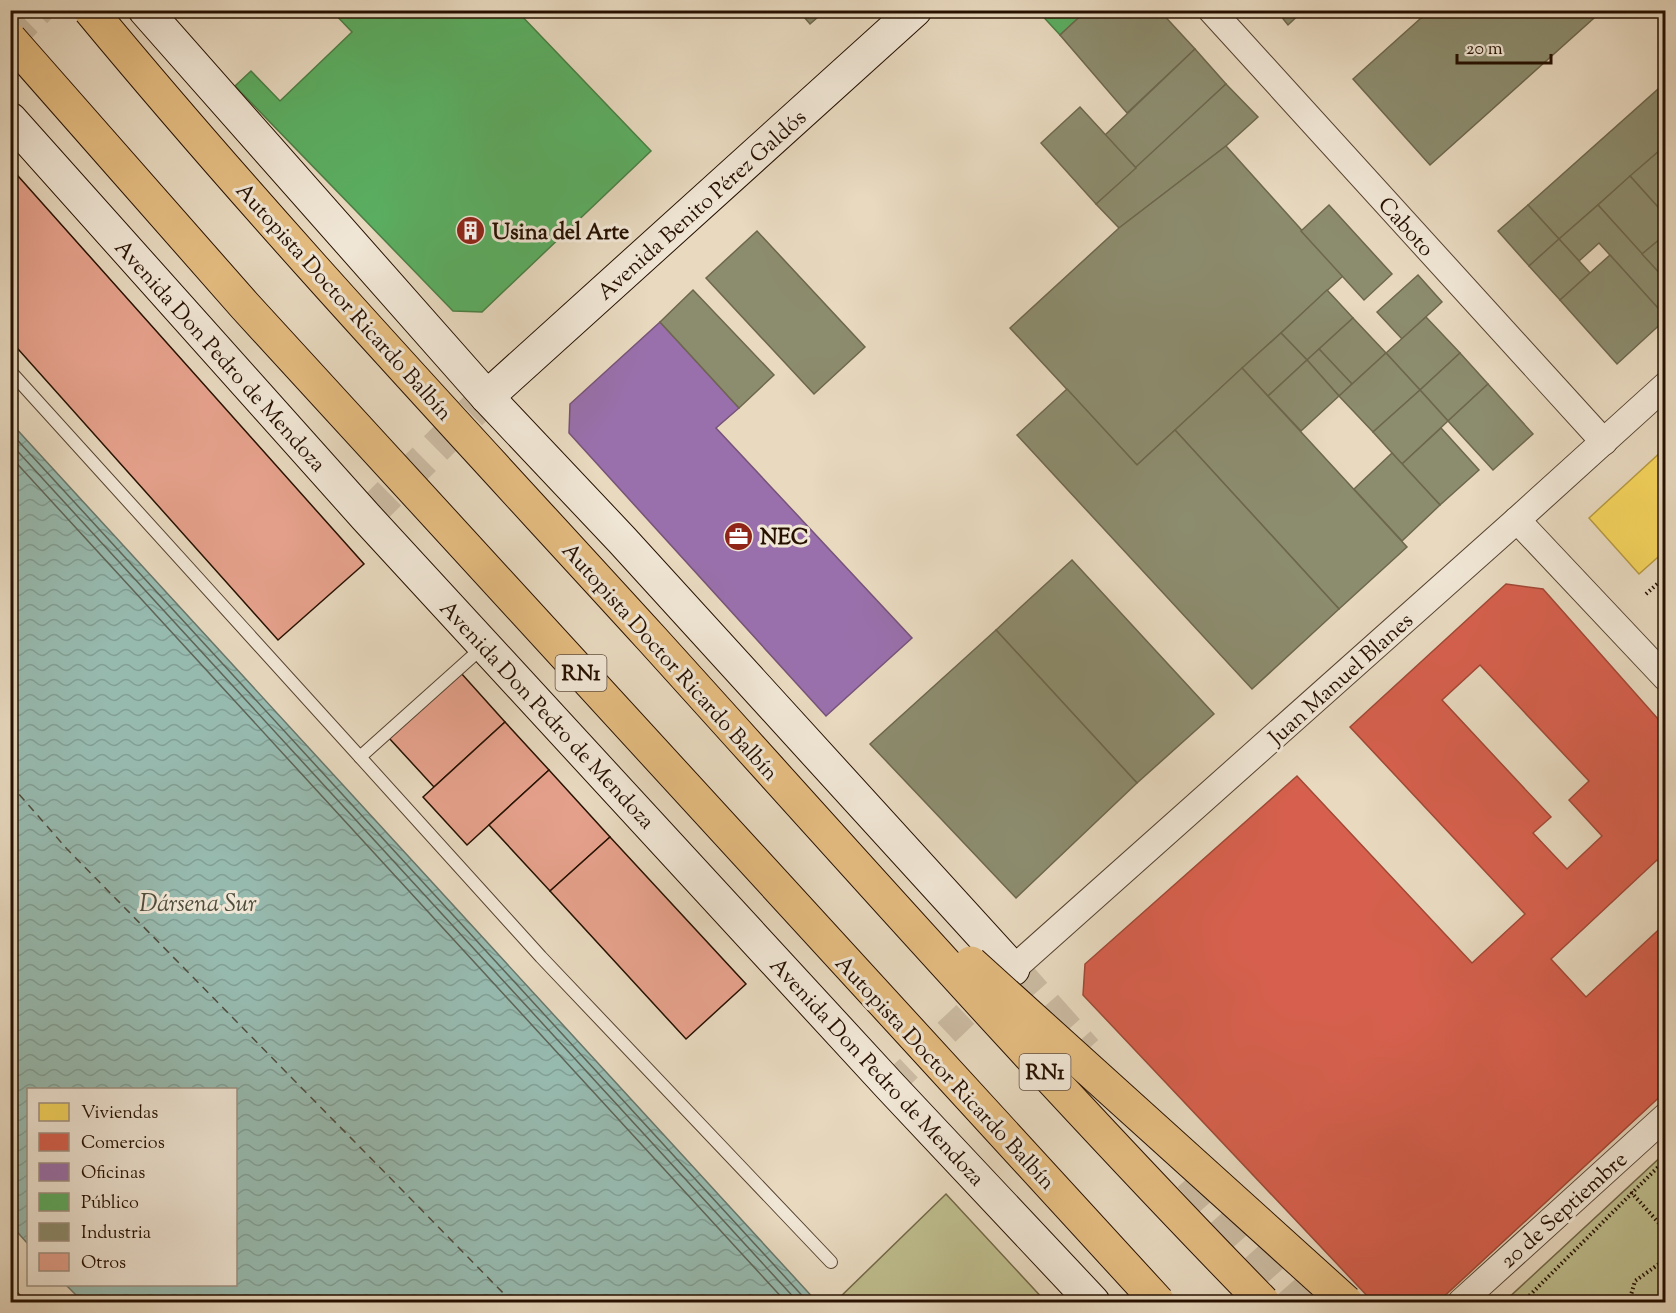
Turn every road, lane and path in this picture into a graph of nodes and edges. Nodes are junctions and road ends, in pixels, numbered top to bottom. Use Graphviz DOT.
graph roads {
  1 [pos="90,10"];
  2 [pos="145,10"];
  3 [pos="915,10"];
  4 [pos="1210,10"];
  5 [pos="10,39"];
  6 [pos="10,119"];
  7 [pos="10,371"];
  8 [pos="1665,385"];
  9 [pos="487,397"];
  10 [pos="1604,442"];
  11 [pos="1517,520"];
  12 [pos="1665,576"];
  13 [pos="1646,594"];
  14 [pos="485,646"];
  15 [pos="1665,678"];
  16 [pos="360,757"];
  17 [pos="832,838"];
  18 [pos="1013,969"];
  19 [pos="1665,1116"];
  20 [pos="1665,1159"];
  21 [pos="1631,1192"];
  22 [pos="1665,1231"];
  23 [pos="1665,1258"];
  24 [pos="831,1262"];
  25 [pos="10,1294"];
  26 [pos="18,1302"];
  27 [pos="1093,1302"];
  28 [pos="1158,1302"];
  29 [pos="1263,1302"];
  30 [pos="1346,1302"];
  31 [pos="1461,1302"];
  32 [pos="1523,1302"];
  33 [pos="1629,1302"];
  1 -- 17 [label="highway, Autopista Doctor Ricardo Balbín / RN1, bridge"];
  2 -- 9 [label="main road"];
  3 -- 9 [label="main road, Avenida Benito Pérez Galdós"];
  4 -- 10 [label="street, Caboto"];
  5 -- 28 [label="highway, Autopista Doctor Ricardo Balbín / RN1, bridge"];
  6 -- 14 [label="main road, Avenida Don Pedro de Mendoza"];
  7 -- 16 [label="lane"];
  8 -- 10 [label="street, Juan Manuel Blanes"];
  9 -- 18 [label="main road"];
  10 -- 11 [label="street, Juan Manuel Blanes"];
  11 -- 15 [label="street"];
  11 -- 18 [label="street, Juan Manuel Blanes"];
  12 -- 13 [label="path"];
  14 -- 16 [label="lane"];
  14 -- 27 [label="main road, Avenida Don Pedro de Mendoza"];
  16 -- 24 [label="lane"];
  17 -- 29 [label="highway, Autopista Doctor Ricardo Balbín / RN1, bridge"];
  17 -- 30 [label="highway, bridge"];
  19 -- 31 [label="street, 20 de Septiembre"];
  20 -- 21 [label="path"];
  21 -- 22 [label="path"];
  21 -- 32 [label="path"];
  23 -- 33 [label="path"];
  25 -- 26 [label="lane"];
}
